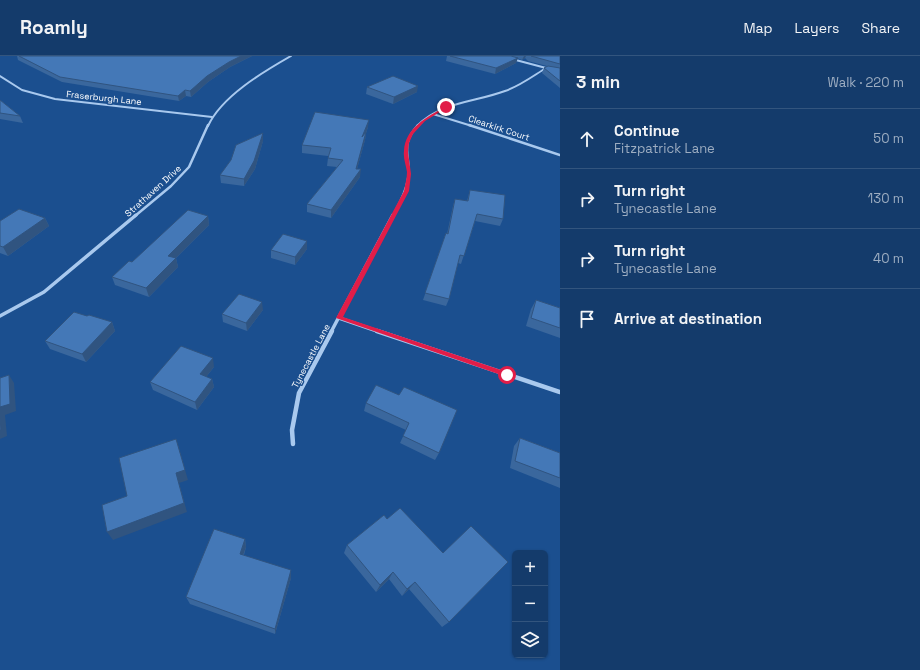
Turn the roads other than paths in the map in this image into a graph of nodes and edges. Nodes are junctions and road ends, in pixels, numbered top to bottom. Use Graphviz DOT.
graph roads {
  1 [pos="291,56"];
  2 [pos="507,58"];
  3 [pos="546,68"];
  4 [pos="553,70"];
  5 [pos="0,76"];
  6 [pos="434,114"];
  7 [pos="212,117"];
  8 [pos="560,155"];
  9 [pos="0,316"];
  10 [pos="339,318"];
  11 [pos="560,392"];
  12 [pos="293,444"];
  1 -- 7 [label="street, Strathaven Drive"];
  2 -- 3 [label="street"];
  3 -- 4 [label="street"];
  3 -- 6 [label="street, Tynecastle Lane"];
  5 -- 7 [label="street, Fraserburgh Lane"];
  6 -- 8 [label="street, Clearkirk Court"];
  6 -- 10 [label="street, Tynecastle Lane"];
  7 -- 9 [label="street, Strathaven Drive"];
  10 -- 11 [label="street"];
  10 -- 12 [label="street, Tynecastle Lane"];
}
